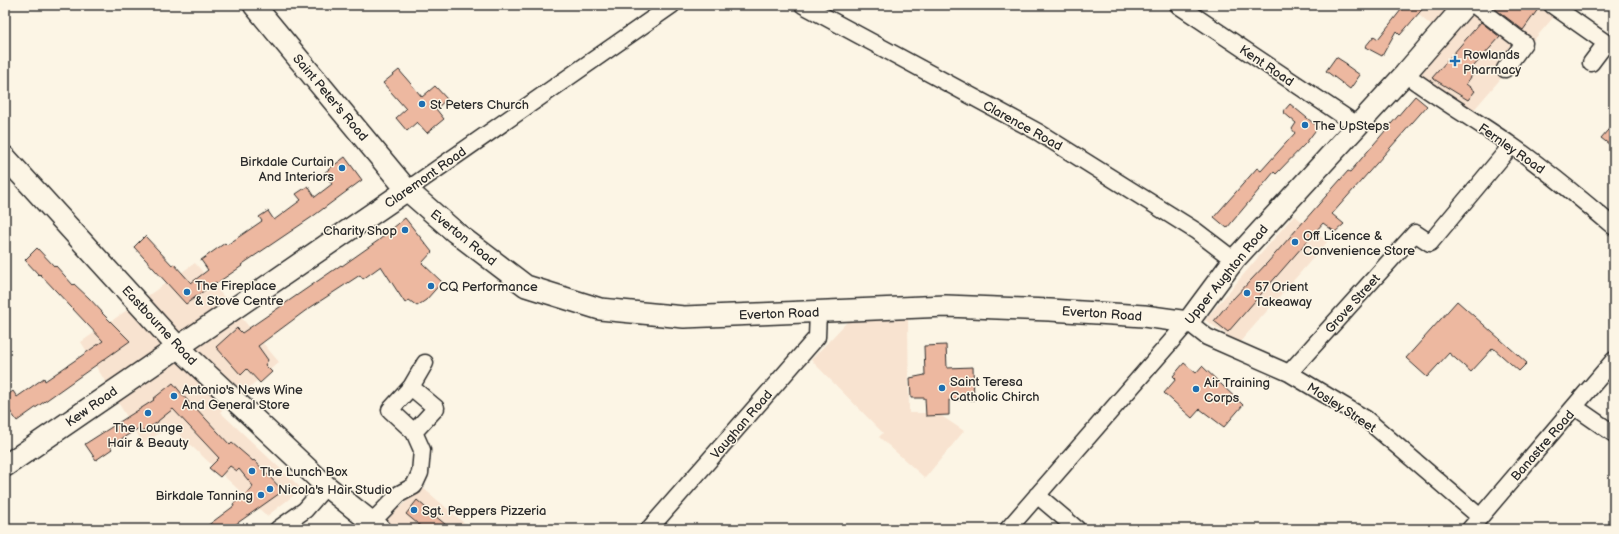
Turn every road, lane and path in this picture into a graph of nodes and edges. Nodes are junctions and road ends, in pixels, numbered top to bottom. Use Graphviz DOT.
graph roads {
  1 [pos="254,5"];
  2 [pos="672,5"];
  3 [pos="803,5"];
  4 [pos="1178,5"];
  5 [pos="1464,5"];
  6 [pos="1474,5"];
  7 [pos="1552,5"];
  8 [pos="1591,63"];
  9 [pos="1505,69"];
  10 [pos="1405,74"];
  11 [pos="1357,125"];
  12 [pos="1511,146"];
  13 [pos="5,157"];
  14 [pos="407,190"];
  15 [pos="1614,227"];
  16 [pos="1234,260"];
  17 [pos="818,312"];
  18 [pos="1188,322"];
  19 [pos="177,346"];
  20 [pos="1614,360"];
  21 [pos="425,363"];
  22 [pos="1289,373"];
  23 [pos="411,387"];
  24 [pos="1575,407"];
  25 [pos="414,432"];
  26 [pos="1614,434"];
  27 [pos="5,466"];
  28 [pos="326,486"];
  29 [pos="1037,495"];
  30 [pos="1475,523"];
  31 [pos="376,526"];
  32 [pos="278,529"];
  33 [pos="649,529"];
  34 [pos="1008,529"];
  35 [pos="1077,529"];
  1 -- 14 [label="main road, Saint Peter's Road"];
  2 -- 14 [label="street, Claremont Road"];
  3 -- 16 [label="street, Clarence Road"];
  4 -- 11 [label="street, Kent Road"];
  5 -- 10 [label="main road, Upper Aughton Road"];
  6 -- 9 [label="street"];
  7 -- 8 [label="street"];
  10 -- 11 [label="main road, Upper Aughton Road"];
  10 -- 12 [label="street, Fernley Road"];
  11 -- 16 [label="main road, Upper Aughton Road"];
  12 -- 15 [label="street, Fernley Road"];
  12 -- 22 [label="street, Grove Street"];
  13 -- 19 [label="main road, Eastbourne Road"];
  14 -- 17 [label="main road, Everton Road"];
  14 -- 19 [label="main road, Claremont Road"];
  16 -- 18 [label="main road, Upper Aughton Road"];
  17 -- 18 [label="main road, Everton Road"];
  17 -- 33 [label="street, Vaughan Road"];
  18 -- 22 [label="street, Mosley Street"];
  18 -- 29 [label="street, Upper Aughton Road"];
  19 -- 27 [label="main road, Kew Road"];
  19 -- 28 [label="main road, Eastbourne Road"];
  20 -- 24 [label="street, Banastre Road"];
  21 -- 23 [label="street"];
  22 -- 30 [label="street, Mosley Street"];
  23 -- 25 [label="street"];
  23 -- 25 [label="street"];
  24 -- 26 [label="street"];
  24 -- 30 [label="street, Banastre Road"];
  25 -- 31 [label="street"];
  28 -- 31 [label="main road, Eastbourne Road"];
  28 -- 32 [label="street"];
  29 -- 34 [label="street, Upper Aughton Road"];
  29 -- 35 [label="street"];
}
